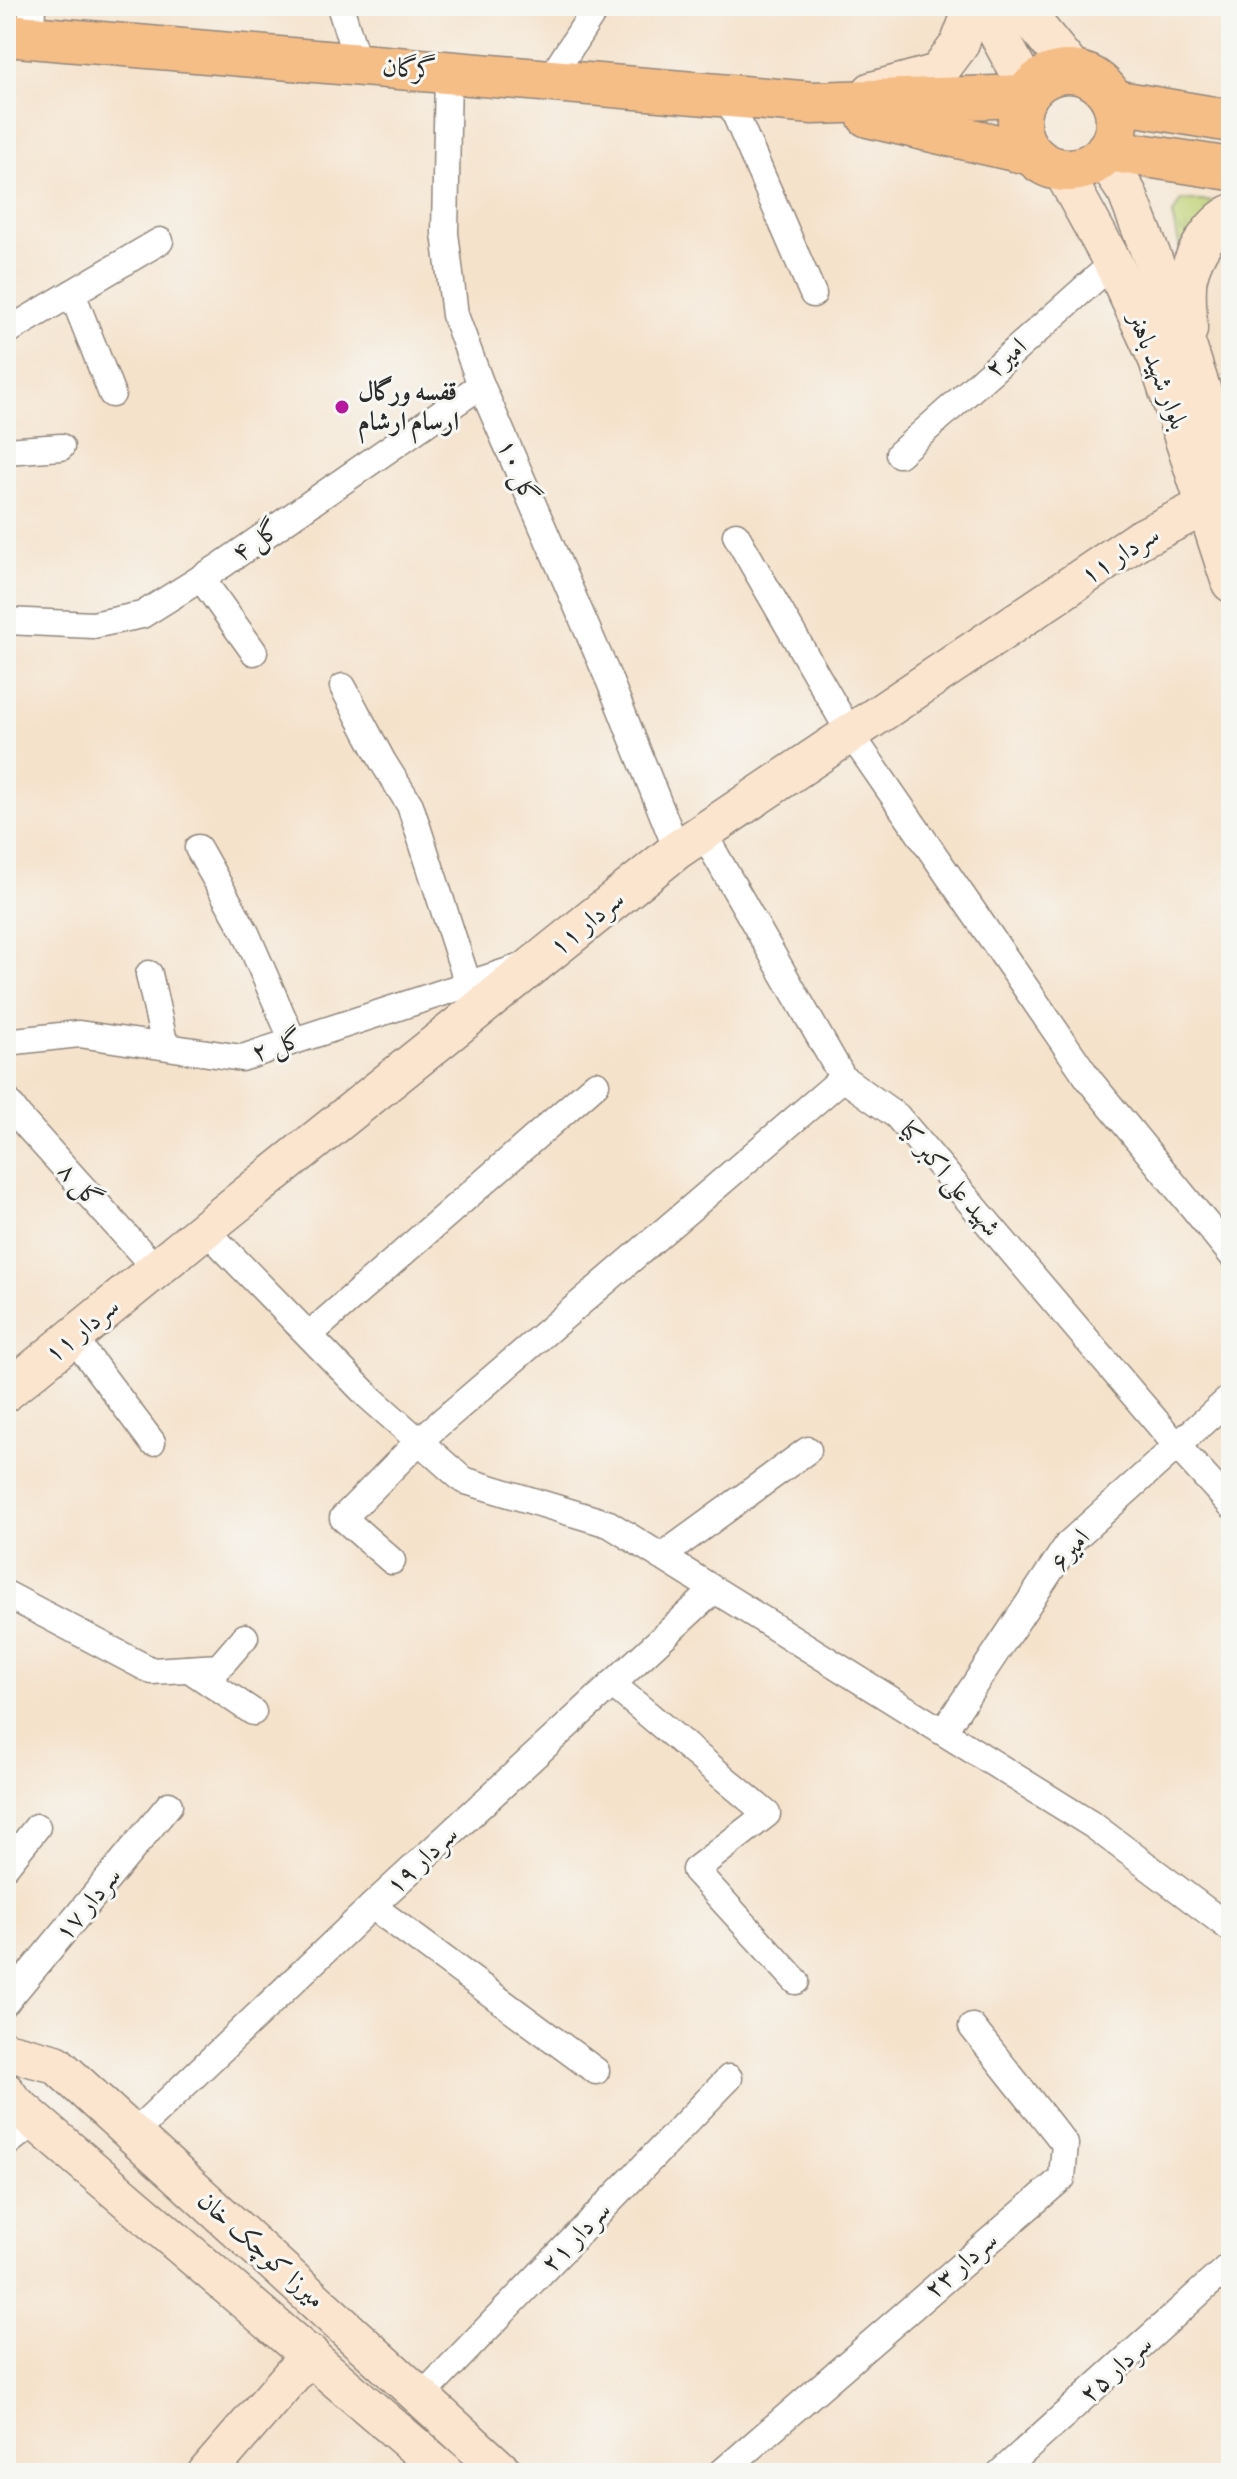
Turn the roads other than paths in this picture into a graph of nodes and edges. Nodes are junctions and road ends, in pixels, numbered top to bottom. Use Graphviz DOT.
graph roads {
  1 [pos="340,6"];
  2 [pos="597,6"];
  3 [pos="974,6"];
  4 [pos="983,6"];
  5 [pos="1020,6"];
  6 [pos="23,26"];
  7 [pos="358,64"];
  8 [pos="448,72"];
  9 [pos="1074,72"];
  10 [pos="549,81"];
  11 [pos="1027,94"];
  12 [pos="727,95"];
  13 [pos="1113,101"];
  14 [pos="813,103"];
  15 [pos="1231,121"];
  16 [pos="1104,153"];
  17 [pos="1047,162"];
  18 [pos="1231,169"];
  19 [pos="1231,214"];
  20 [pos="160,241"];
  21 [pos="1113,263"];
  22 [pos="72,293"];
  23 [pos="813,294"];
  24 [pos="6,332"];
  25 [pos="1188,349"];
  26 [pos="481,385"];
  27 [pos="112,394"];
  28 [pos="61,447"];
  29 [pos="6,451"];
  30 [pos="899,454"];
  31 [pos="1218,493"];
  32 [pos="736,535"];
  33 [pos="201,578"];
  34 [pos="1231,583"];
  35 [pos="6,621"];
  36 [pos="254,652"];
  37 [pos="343,687"];
  38 [pos="850,733"];
  39 [pos="690,841"];
  40 [pos="198,848"];
  41 [pos="539,961"];
  42 [pos="149,974"];
  43 [pos="468,984"];
  44 [pos="293,1041"];
  45 [pos="6,1042"];
  46 [pos="165,1046"];
  47 [pos="843,1078"];
  48 [pos="596,1084"];
  49 [pos="6,1099"];
  50 [pos="205,1229"];
  51 [pos="1231,1254"];
  52 [pos="156,1269"];
  53 [pos="309,1335"];
  54 [pos="73,1337"];
  55 [pos="6,1392"];
  56 [pos="1231,1397"];
  57 [pos="419,1441"];
  58 [pos="152,1442"];
  59 [pos="1178,1447"];
  60 [pos="808,1450"];
  61 [pos="1231,1505"];
  62 [pos="661,1557"];
  63 [pos="392,1561"];
  64 [pos="714,1590"];
  65 [pos="6,1594"];
  66 [pos="245,1637"];
  67 [pos="189,1669"];
  68 [pos="612,1684"];
  69 [pos="253,1712"];
  70 [pos="943,1732"];
  71 [pos="169,1805"];
  72 [pos="37,1827"];
  73 [pos="6,1866"];
  74 [pos="372,1906"];
  75 [pos="1231,1929"];
  76 [pos="796,1981"];
  77 [pos="6,2002"];
  78 [pos="972,2027"];
  79 [pos="6,2051"];
  80 [pos="596,2071"];
  81 [pos="729,2078"];
  82 [pos="6,2092"];
  83 [pos="36,2121"];
  84 [pos="133,2134"];
  85 [pos="6,2144"];
  86 [pos="234,2226"];
  87 [pos="1231,2264"];
  88 [pos="206,2266"];
  89 [pos="310,2354"];
  90 [pos="422,2396"];
  91 [pos="207,2473"];
  92 [pos="446,2473"];
  93 [pos="504,2473"];
  94 [pos="721,2473"];
  95 [pos="1000,2473"];
  1 -- 7 [label="street"];
  2 -- 10 [label="street"];
  3 -- 14 [label="main road"];
  4 -- 11 [label="main road"];
  5 -- 9 [label="main road"];
  6 -- 7 [label="main road, گرگان"];
  7 -- 8 [label="main road, گرگان"];
  8 -- 10 [label="main road, گرگان"];
  8 -- 26 [label="street, گل ۱۰"];
  9 -- 11 [label="main road"];
  9 -- 13 [label="main road"];
  10 -- 12 [label="main road, گرگان"];
  11 -- 14 [label="main road"];
  11 -- 17 [label="main road"];
  12 -- 14 [label="main road, گرگان"];
  12 -- 23 [label="street"];
  13 -- 15 [label="main road"];
  13 -- 16 [label="main road"];
  14 -- 17 [label="main road"];
  16 -- 17 [label="main road"];
  16 -- 18 [label="main road"];
  16 -- 25 [label="main road, بلوار شهید باهنر"];
  17 -- 21 [label="main road, بلوار شهید باهنر"];
  19 -- 25 [label="main road"];
  20 -- 22 [label="street"];
  21 -- 30 [label="street, امیر۲"];
  21 -- 31 [label="main road, بلوار شهید باهنر"];
  22 -- 24 [label="street"];
  22 -- 27 [label="street"];
  25 -- 31 [label="main road, بلوار شهید باهنر"];
  26 -- 33 [label="street, گل ۴"];
  26 -- 39 [label="street, گل ۱۰"];
  28 -- 29 [label="street"];
  31 -- 34 [label="main road, بلوار شهید باهنر"];
  31 -- 38 [label="main road, سردار ۱۱"];
  32 -- 38 [label="street"];
  33 -- 35 [label="street, گل ۴"];
  33 -- 36 [label="street"];
  37 -- 43 [label="street"];
  38 -- 39 [label="main road, سردار ۱۱"];
  38 -- 51 [label="street"];
  39 -- 41 [label="main road, سردار ۱۱"];
  39 -- 47 [label="street, شهید علی اکبر کیا"];
  40 -- 44 [label="street"];
  41 -- 43 [label="street, گل ۲"];
  41 -- 50 [label="main road, سردار ۱۱"];
  42 -- 46 [label="street"];
  43 -- 44 [label="street, گل ۲"];
  44 -- 46 [label="street, گل ۲"];
  45 -- 46 [label="street, گل ۲"];
  47 -- 57 [label="street"];
  47 -- 59 [label="street, شهید علی اکبر کیا"];
  48 -- 53 [label="street"];
  49 -- 52 [label="street, گل ۸"];
  50 -- 52 [label="main road, سردار ۱۱"];
  50 -- 53 [label="street"];
  52 -- 54 [label="main road, سردار ۱۱"];
  53 -- 57 [label="street"];
  54 -- 55 [label="main road, سردار ۱۱"];
  54 -- 58 [label="street"];
  56 -- 59 [label="street, امیر۶"];
  57 -- 62 [label="street"];
  57 -- 63 [label="street"];
  59 -- 61 [label="street, شهید علی اکبر کیا"];
  59 -- 70 [label="street, امیر۶"];
  60 -- 62 [label="street"];
  62 -- 64 [label="street"];
  64 -- 68 [label="street, سردار ۱۹"];
  64 -- 70 [label="street"];
  65 -- 67 [label="street"];
  66 -- 67 [label="street"];
  67 -- 69 [label="street"];
  68 -- 74 [label="street, سردار ۱۹"];
  68 -- 76 [label="street"];
  70 -- 75 [label="street"];
  71 -- 77 [label="street, سردار ۱۷"];
  72 -- 73 [label="street"];
  74 -- 80 [label="street"];
  74 -- 84 [label="street, سردار ۱۹"];
  78 -- 94 [label="street, سردار ۲۳"];
  79 -- 84 [label="main road, میرزا کوچک خان"];
  81 -- 90 [label="street, سردار ۲۱"];
  82 -- 83 [label="main road, میرزا کوچک خان"];
  83 -- 85 [label="street"];
  83 -- 88 [label="main road, میرزا کوچک خان"];
  84 -- 86 [label="main road, میرزا کوچک خان"];
  86 -- 88 [label="main road"];
  86 -- 90 [label="main road, میرزا کوچک خان"];
  87 -- 95 [label="street, سردار ۲۵"];
  88 -- 89 [label="main road, میرزا کوچک خان"];
  89 -- 91 [label="main road"];
  89 -- 92 [label="main road, میرزا کوچک خان"];
  90 -- 93 [label="main road, میرزا کوچک خان"];
}
